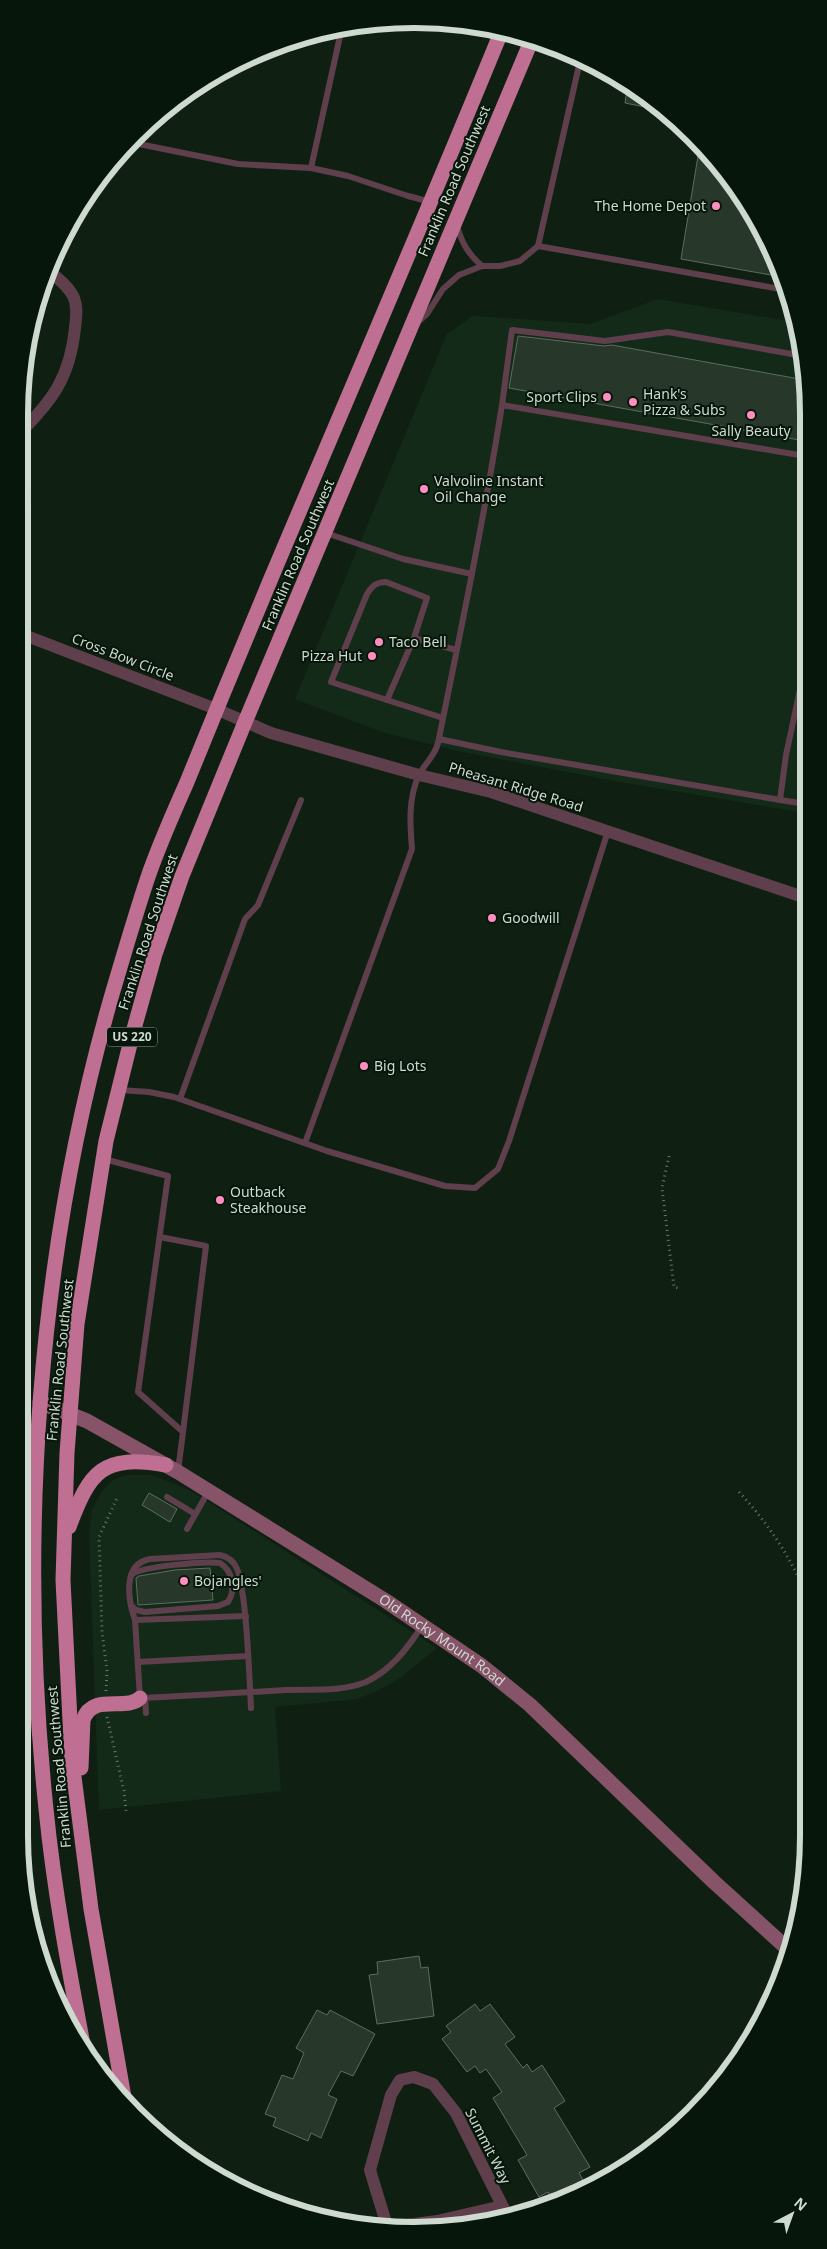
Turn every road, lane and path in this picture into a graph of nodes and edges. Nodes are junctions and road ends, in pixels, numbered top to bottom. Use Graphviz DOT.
graph roads {
  1 [pos="340,35"];
  2 [pos="499,37"];
  3 [pos="529,46"];
  4 [pos="579,65"];
  5 [pos="138,144"];
  6 [pos="310,168"];
  7 [pos="431,202"];
  8 [pos="455,221"];
  9 [pos="538,246"];
  10 [pos="482,266"];
  11 [pos="53,275"];
  12 [pos="779,289"];
  13 [pos="410,329"];
  14 [pos="795,355"];
  15 [pos="502,405"];
  16 [pos="28,425"];
  17 [pos="800,455"];
  18 [pos="325,532"];
  19 [pos="472,574"];
  20 [pos="28,636"];
  21 [pos="414,638"];
  22 [pos="456,650"];
  23 [pos="800,689"];
  24 [pos="387,700"];
  25 [pos="216,709"];
  26 [pos="443,718"];
  27 [pos="244,722"];
  28 [pos="439,739"];
  29 [pos="419,775"];
  30 [pos="300,800"];
  31 [pos="780,800"];
  32 [pos="800,803"];
  33 [pos="608,831"];
  34 [pos="800,896"];
  35 [pos="118,1090"];
  36 [pos="180,1099"];
  37 [pos="305,1143"];
  38 [pos="669,1156"];
  39 [pos="104,1160"];
  40 [pos="160,1237"];
  41 [pos="678,1288"];
  42 [pos="40,1402"];
  43 [pos="70,1413"];
  44 [pos="183,1432"];
  45 [pos="172,1469"];
  46 [pos="209,1491"];
  47 [pos="739,1492"];
  48 [pos="118,1496"];
  49 [pos="166,1497"];
  50 [pos="195,1514"];
  51 [pos="187,1529"];
  52 [pos="64,1538"];
  53 [pos="129,1578"];
  54 [pos="800,1579"];
  55 [pos="131,1605"];
  56 [pos="246,1616"];
  57 [pos="135,1620"];
  58 [pos="422,1624"];
  59 [pos="248,1656"];
  60 [pos="138,1662"];
  61 [pos="250,1692"];
  62 [pos="105,1698"];
  63 [pos="142,1698"];
  64 [pos="251,1708"];
  65 [pos="146,1713"];
  66 [pos="106,1715"];
  67 [pos="126,1811"];
  68 [pos="79,1817"];
  69 [pos="783,1945"];
  70 [pos="80,2031"];
  71 [pos="123,2090"];
  72 [pos="504,2210"];
  73 [pos="485,2215"];
  74 [pos="385,2221"];
  75 [pos="436,2221"];
  1 -- 6 [label="lane"];
  2 -- 7 [label="highway, Franklin Road Southwest / US 220"];
  3 -- 8 [label="highway, Franklin Road Southwest / US 220"];
  4 -- 9 [label="lane"];
  5 -- 6 [label="lane"];
  6 -- 7 [label="lane"];
  7 -- 25 [label="highway, Franklin Road Southwest / US 220"];
  8 -- 10 [label="lane"];
  8 -- 13 [label="highway, Franklin Road Southwest / US 220"];
  9 -- 10 [label="lane"];
  9 -- 12 [label="lane"];
  10 -- 13 [label="lane"];
  11 -- 16 [label="street"];
  13 -- 18 [label="highway, Franklin Road Southwest / US 220"];
  14 -- 15 [label="lane"];
  15 -- 17 [label="lane"];
  15 -- 19 [label="lane"];
  18 -- 19 [label="lane"];
  18 -- 27 [label="highway, Franklin Road Southwest / US 220"];
  19 -- 22 [label="lane"];
  20 -- 25 [label="street, Cross Bow Circle"];
  21 -- 22 [label="lane"];
  21 -- 24 [label="lane"];
  21 -- 24 [label="lane"];
  22 -- 26 [label="lane"];
  23 -- 31 [label="lane"];
  24 -- 26 [label="lane"];
  25 -- 27 [label="street, Pheasant Ridge Road"];
  25 -- 42 [label="highway, Franklin Road Southwest / US 220"];
  26 -- 28 [label="lane"];
  27 -- 29 [label="street, Pheasant Ridge Road"];
  27 -- 35 [label="highway, Franklin Road Southwest / US 220"];
  28 -- 29 [label="lane"];
  28 -- 31 [label="lane"];
  29 -- 33 [label="street, Pheasant Ridge Road"];
  29 -- 37 [label="lane"];
  30 -- 36 [label="lane"];
  31 -- 32 [label="lane"];
  33 -- 34 [label="street, Pheasant Ridge Road"];
  33 -- 37 [label="lane"];
  35 -- 36 [label="lane"];
  35 -- 39 [label="highway, Franklin Road Southwest / US 220"];
  36 -- 37 [label="lane"];
  38 -- 41 [label="path"];
  39 -- 40 [label="lane"];
  39 -- 43 [label="highway, Franklin Road Southwest / US 220"];
  40 -- 44 [label="lane"];
  40 -- 44 [label="lane"];
  42 -- 43 [label="street, Old Rocky Mount Road"];
  42 -- 70 [label="highway, Franklin Road Southwest / US 220"];
  43 -- 45 [label="street, Old Rocky Mount Road"];
  43 -- 52 [label="highway, Franklin Road Southwest / US 220"];
  44 -- 45 [label="lane"];
  45 -- 46 [label="street, Old Rocky Mount Road"];
  45 -- 52 [label="highway"];
  46 -- 50 [label="lane"];
  46 -- 58 [label="street, Old Rocky Mount Road"];
  47 -- 54 [label="path"];
  48 -- 62 [label="path"];
  49 -- 50 [label="lane"];
  50 -- 51 [label="lane"];
  52 -- 68 [label="highway, Franklin Road Southwest / US 220"];
  53 -- 55 [label="lane"];
  53 -- 55 [label="lane"];
  53 -- 56 [label="lane"];
  55 -- 57 [label="lane"];
  56 -- 57 [label="lane"];
  56 -- 59 [label="lane"];
  57 -- 60 [label="lane"];
  58 -- 61 [label="lane"];
  58 -- 69 [label="street, Old Rocky Mount Road"];
  59 -- 60 [label="lane"];
  59 -- 61 [label="lane"];
  60 -- 63 [label="lane"];
  61 -- 63 [label="lane"];
  61 -- 64 [label="lane"];
  63 -- 65 [label="lane"];
  63 -- 68 [label="highway"];
  66 -- 67 [label="path"];
  68 -- 71 [label="highway, Franklin Road Southwest / US 220"];
  72 -- 74 [label="street, Summit Way"];
  73 -- 75 [label="street, Summit Way"];
}
